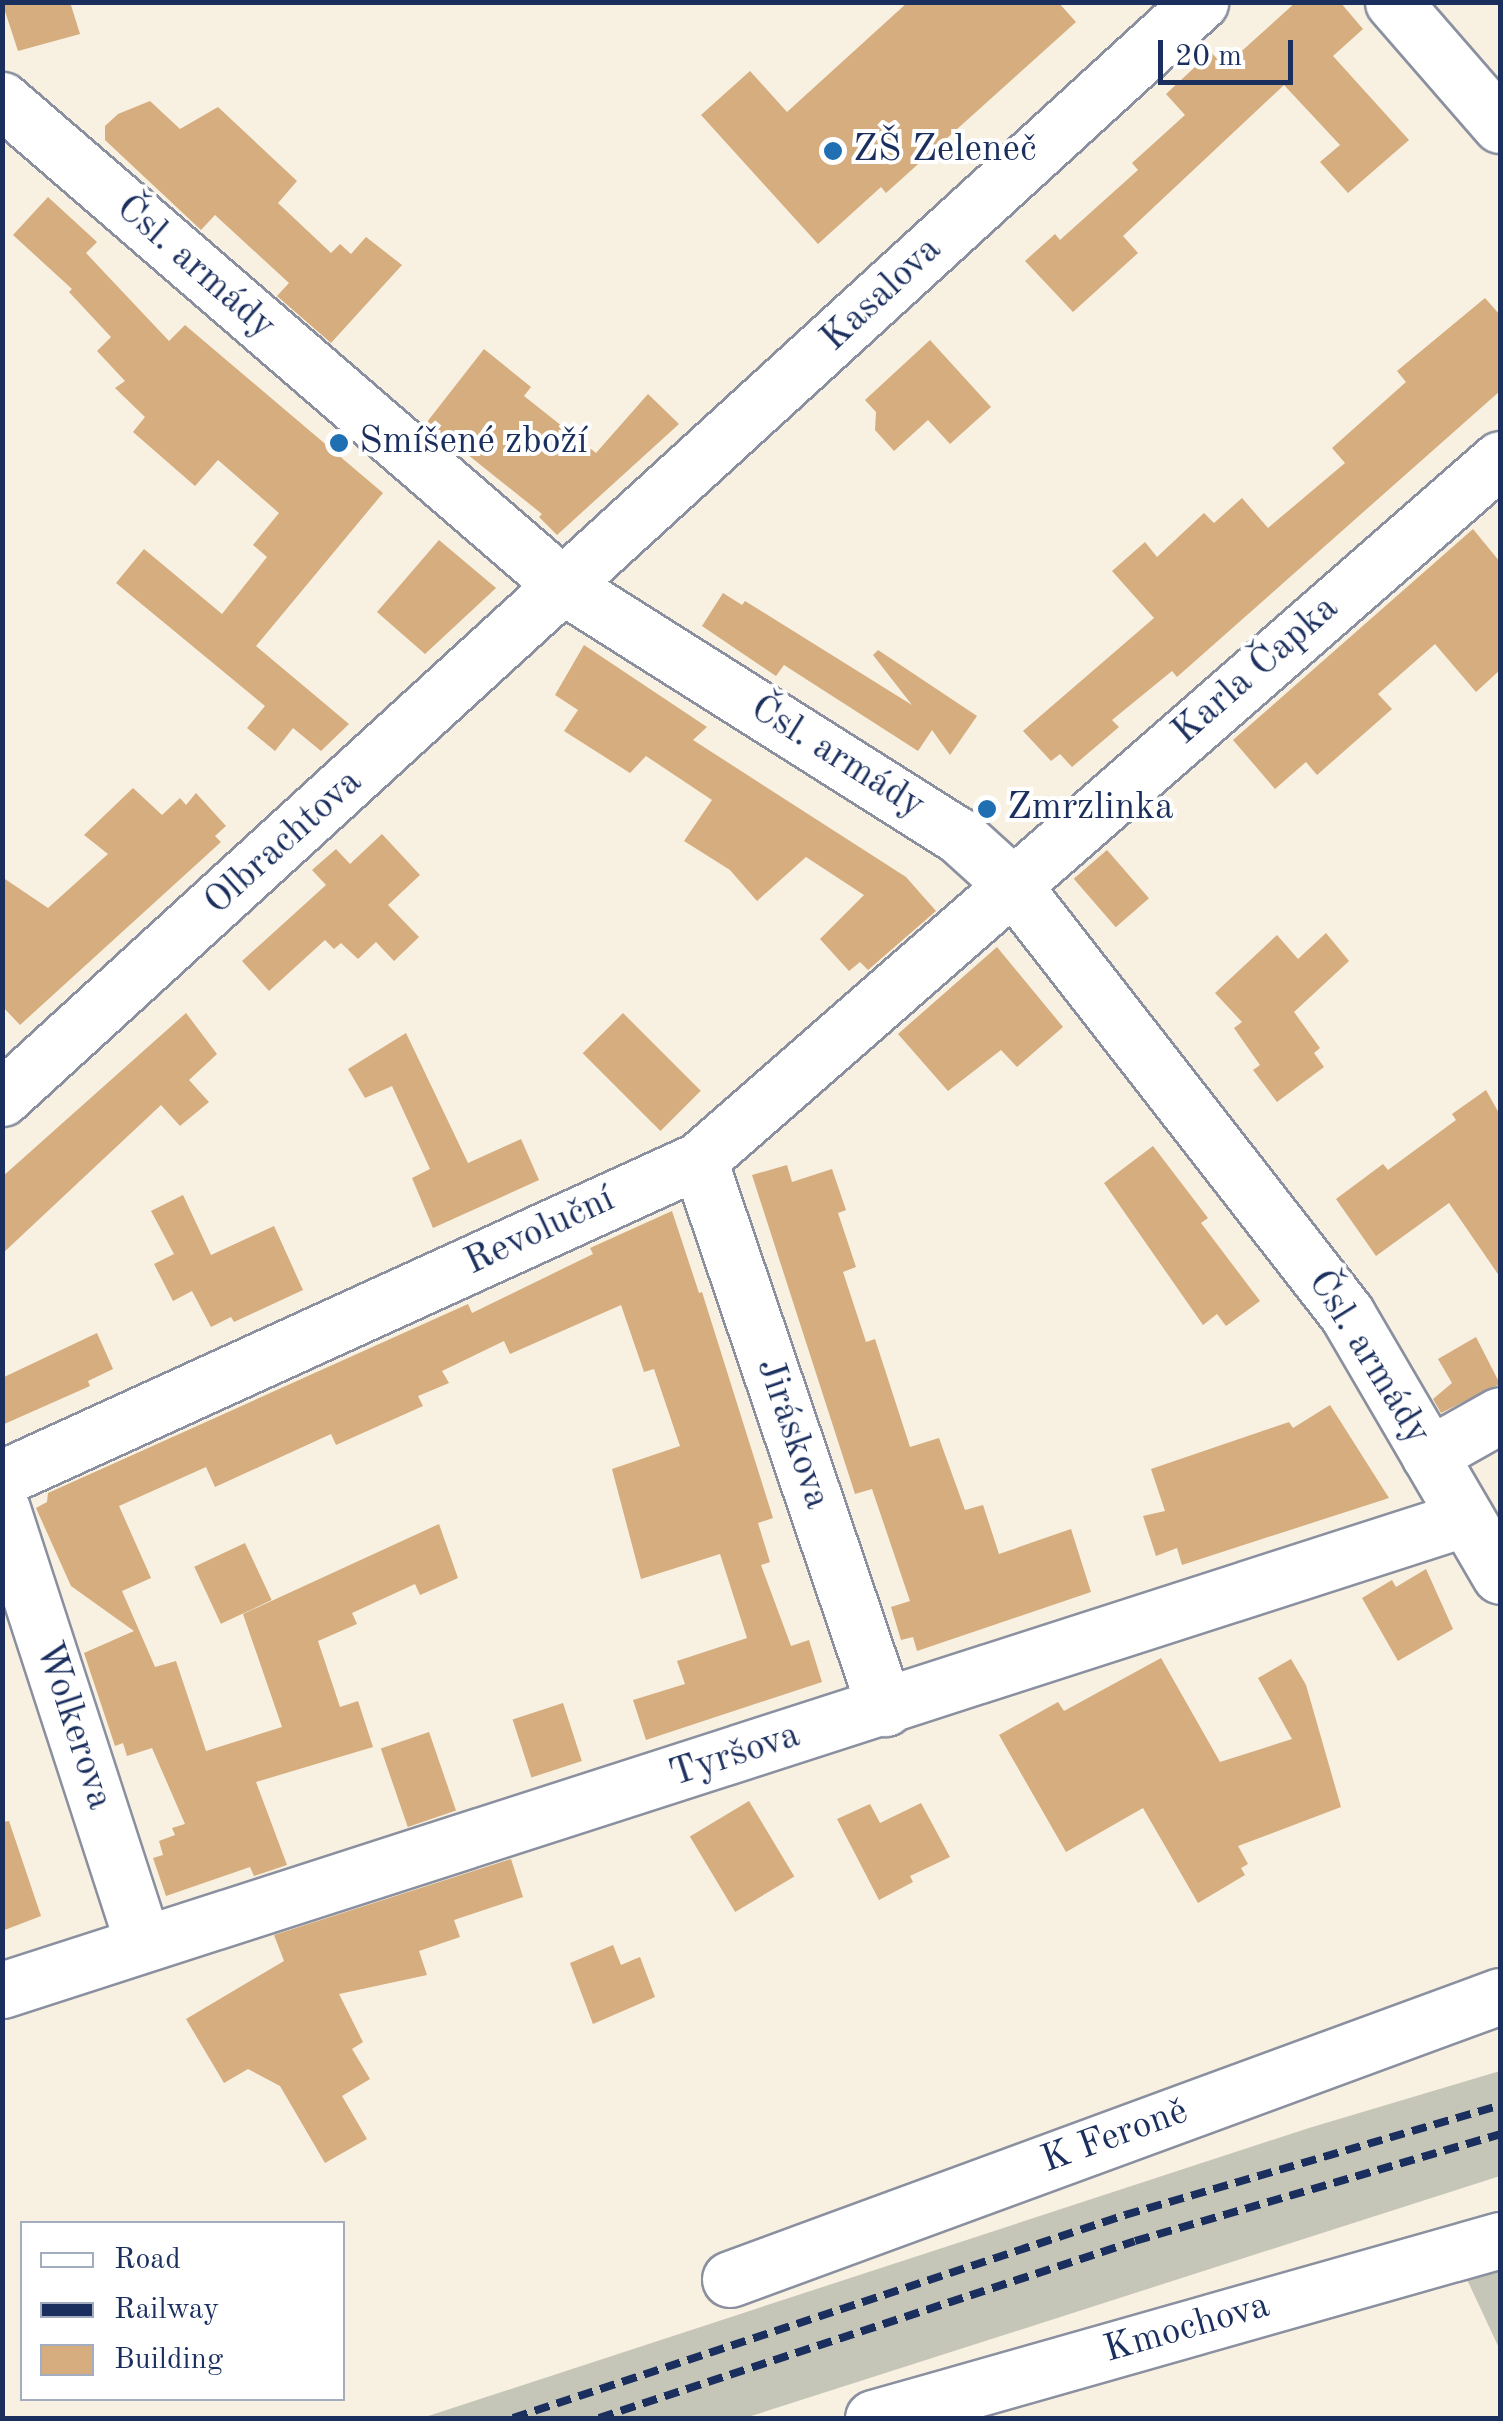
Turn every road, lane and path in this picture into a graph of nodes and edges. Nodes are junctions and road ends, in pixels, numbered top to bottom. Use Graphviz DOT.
graph roads {
  1 [pos="1200,2"];
  2 [pos="1392,2"];
  3 [pos="2,100"];
  4 [pos="1500,125"];
  5 [pos="1500,460"];
  6 [pos="565,588"];
  7 [pos="1011,883"];
  8 [pos="2,1098"];
  9 [pos="699,1160"];
  10 [pos="1500,1415"];
  11 [pos="1429,1455"];
  12 [pos="2,1478"];
  13 [pos="2,1509"];
  14 [pos="1466,1518"];
  15 [pos="1500,1576"];
  16 [pos="885,1708"];
  17 [pos="143,1944"];
  18 [pos="2,1990"];
  19 [pos="1500,1996"];
  20 [pos="1500,2240"];
  21 [pos="730,2279"];
  22 [pos="872,2418"];
  1 -- 6 [label="street, Kasalova"];
  2 -- 4 [label="street"];
  3 -- 6 [label="street, Čsl. armády"];
  5 -- 7 [label="street, Karla Čapka"];
  6 -- 7 [label="street, Čsl. armády"];
  6 -- 8 [label="street, Olbrachtova"];
  7 -- 9 [label="street, Revoluční"];
  7 -- 11 [label="street, Čsl. armády"];
  9 -- 12 [label="street, Revoluční"];
  9 -- 16 [label="street, Jiráskova"];
  10 -- 11 [label="street"];
  11 -- 14 [label="street, Čsl. armády"];
  13 -- 17 [label="street, Wolkerova"];
  14 -- 15 [label="street, Čsl. armády"];
  14 -- 16 [label="street, Tyršova"];
  16 -- 17 [label="street, Tyršova"];
  17 -- 18 [label="street, Tyršova"];
  19 -- 21 [label="street, K Feroně"];
  20 -- 22 [label="street, Kmochova"];
}
